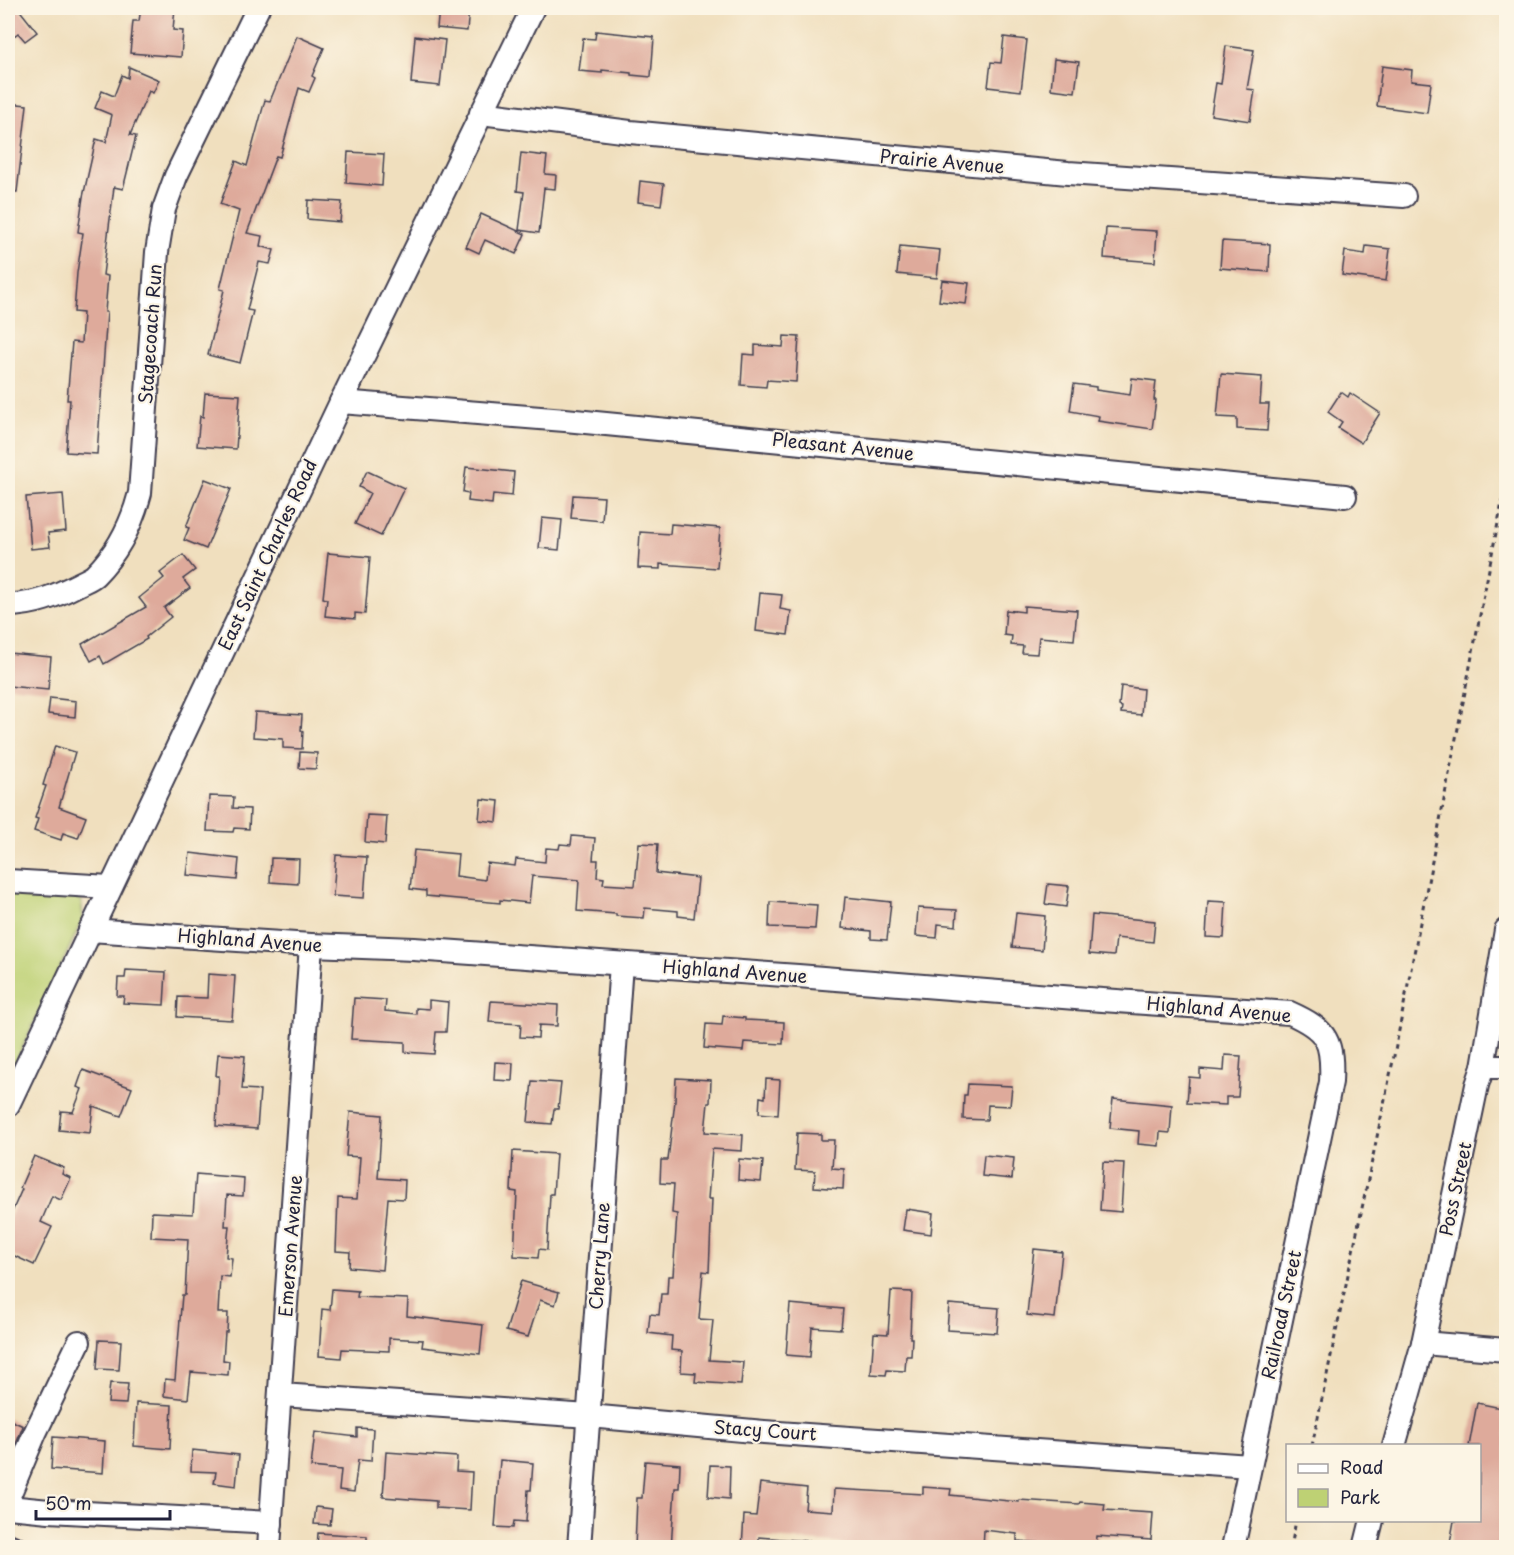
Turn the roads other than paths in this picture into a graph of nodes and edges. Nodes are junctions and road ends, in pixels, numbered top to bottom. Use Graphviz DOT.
graph roads {
  1 [pos="258,8"];
  2 [pos="533,8"];
  3 [pos="481,113"];
  4 [pos="1404,196"];
  5 [pos="341,402"];
  6 [pos="1345,496"];
  7 [pos="8,605"];
  8 [pos="8,881"];
  9 [pos="111,887"];
  10 [pos="90,930"];
  11 [pos="1506,930"];
  12 [pos="310,945"];
  13 [pos="621,964"];
  14 [pos="1506,1066"];
  15 [pos="1483,1067"];
  16 [pos="1331,1082"];
  17 [pos="8,1105"];
  18 [pos="79,1342"];
  19 [pos="1423,1343"];
  20 [pos="1506,1350"];
  21 [pos="281,1395"];
  22 [pos="589,1416"];
  23 [pos="1395,1444"];
  24 [pos="1250,1466"];
  25 [pos="8,1498"];
  26 [pos="8,1507"];
  27 [pos="1372,1522"];
  28 [pos="271,1523"];
  29 [pos="8,1545"];
  30 [pos="15,1548"];
  31 [pos="269,1548"];
  32 [pos="579,1548"];
  33 [pos="1233,1548"];
  34 [pos="1365,1548"];
  1 -- 7 [label="street, Stagecoach Run"];
  2 -- 3 [label="street, East Saint Charles Road"];
  3 -- 4 [label="street, Prairie Avenue"];
  3 -- 5 [label="street, East Saint Charles Road"];
  5 -- 6 [label="street, Pleasant Avenue"];
  5 -- 9 [label="street, East Saint Charles Road"];
  8 -- 9 [label="street"];
  9 -- 10 [label="street, East Saint Charles Road"];
  10 -- 12 [label="street, Highland Avenue"];
  10 -- 17 [label="street, East Saint Charles Road"];
  11 -- 15 [label="street, Poss Street"];
  12 -- 13 [label="street, Highland Avenue"];
  12 -- 21 [label="street, Emerson Avenue"];
  13 -- 16 [label="street, Highland Avenue"];
  13 -- 22 [label="street, Cherry Lane"];
  14 -- 15 [label="street"];
  15 -- 19 [label="street, Poss Street"];
  16 -- 24 [label="street, Railroad Street"];
  18 -- 25 [label="street"];
  19 -- 20 [label="street"];
  19 -- 23 [label="street, Poss Street"];
  21 -- 22 [label="street, Stacy Court"];
  21 -- 28 [label="street, Emerson Avenue"];
  22 -- 24 [label="street, Stacy Court"];
  22 -- 32 [label="street, Cherry Lane"];
  24 -- 33 [label="street, Railroad Street"];
  26 -- 28 [label="street"];
  27 -- 34 [label="street"];
  28 -- 31 [label="street, Emerson Avenue"];
  29 -- 30 [label="street"];
}
